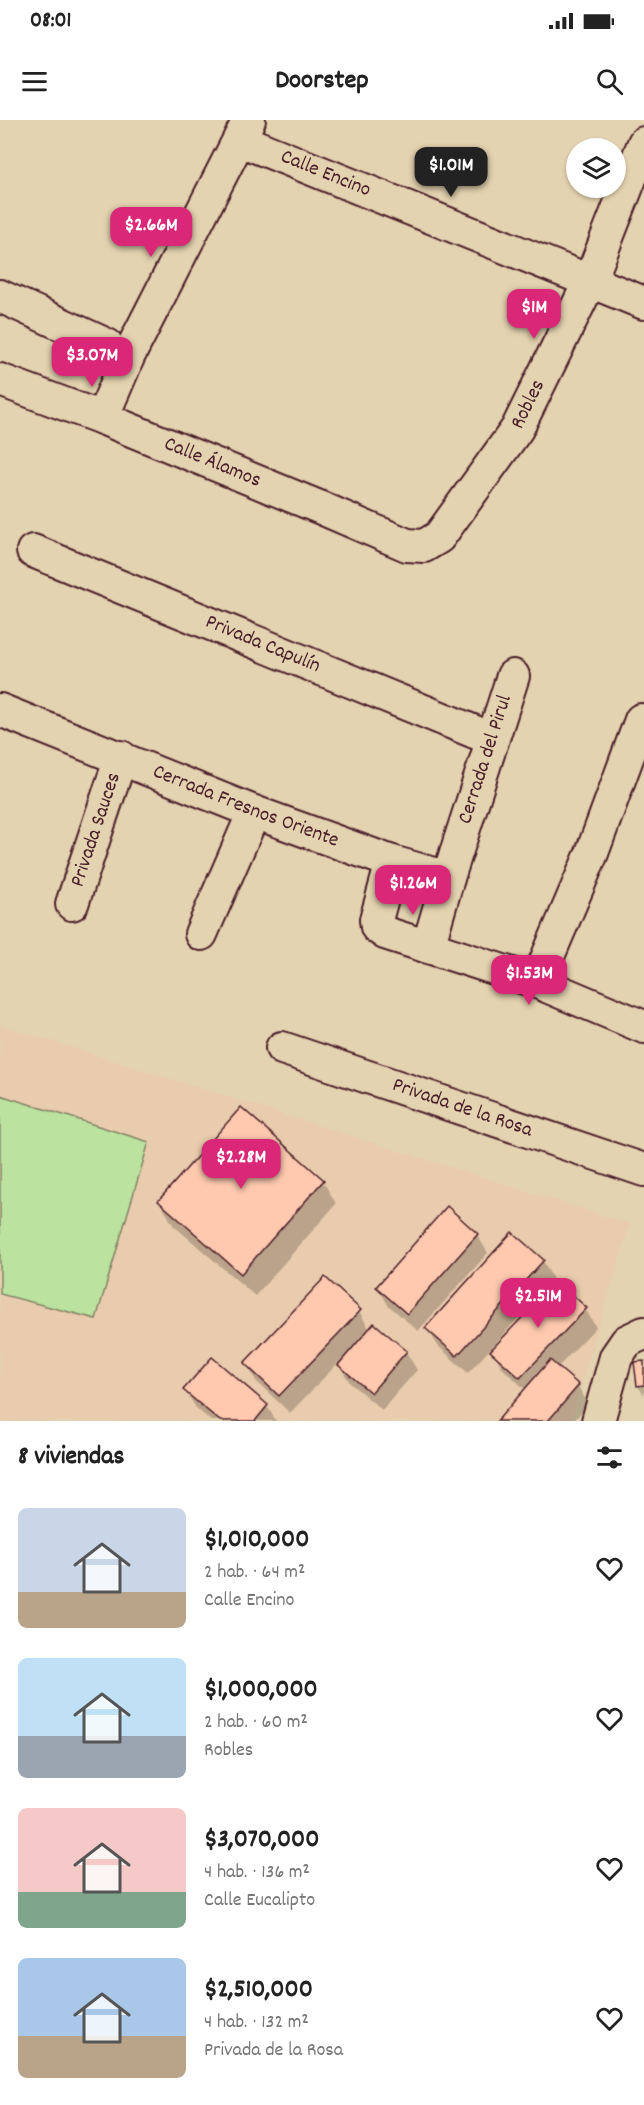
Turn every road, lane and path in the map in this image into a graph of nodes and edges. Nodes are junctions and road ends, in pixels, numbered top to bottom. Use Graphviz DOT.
graph roads {
  1 [pos="245,130"];
  2 [pos="644,143"];
  3 [pos="590,281"];
  4 [pos="0,296"];
  5 [pos="644,303"];
  6 [pos="107,345"];
  7 [pos="0,380"];
  8 [pos="102,418"];
  9 [pos="424,546"];
  10 [pos="33,551"];
  11 [pos="513,676"];
  12 [pos="3,720"];
  13 [pos="641,720"];
  14 [pos="492,739"];
  15 [pos="122,757"];
  16 [pos="254,812"];
  17 [pos="392,862"];
  18 [pos="448,878"];
  19 [pos="72,904"];
  20 [pos="201,934"];
  21 [pos="428,946"];
  22 [pos="537,982"];
  23 [pos="644,1027"];
  24 [pos="282,1048"];
  25 [pos="644,1170"];
  26 [pos="644,1333"];
  27 [pos="598,1421"];
  1 -- 3 [label="street, Calle Encino"];
  1 -- 8 [label="street"];
  2 -- 3 [label="street, Robles"];
  3 -- 5 [label="street, Calle Encino"];
  3 -- 9 [label="street, Robles"];
  4 -- 6 [label="street"];
  7 -- 8 [label="street, Calle Álamos"];
  8 -- 9 [label="street, Calle Álamos"];
  10 -- 14 [label="street, Privada Capulín"];
  11 -- 14 [label="street, Cerrada del Pirul"];
  12 -- 15 [label="street, Cerrada Fresnos Oriente"];
  13 -- 22 [label="street"];
  14 -- 18 [label="street, Cerrada del Pirul"];
  15 -- 16 [label="street, Cerrada Fresnos Oriente"];
  15 -- 19 [label="street, Privada Sauces"];
  16 -- 17 [label="street, Cerrada Fresnos Oriente"];
  16 -- 20 [label="street"];
  17 -- 18 [label="street, Cerrada Fresnos Oriente"];
  17 -- 21 [label="street"];
  18 -- 21 [label="street"];
  21 -- 22 [label="street"];
  22 -- 23 [label="street"];
  24 -- 25 [label="street, Privada de la Rosa"];
  26 -- 27 [label="street"];
}
